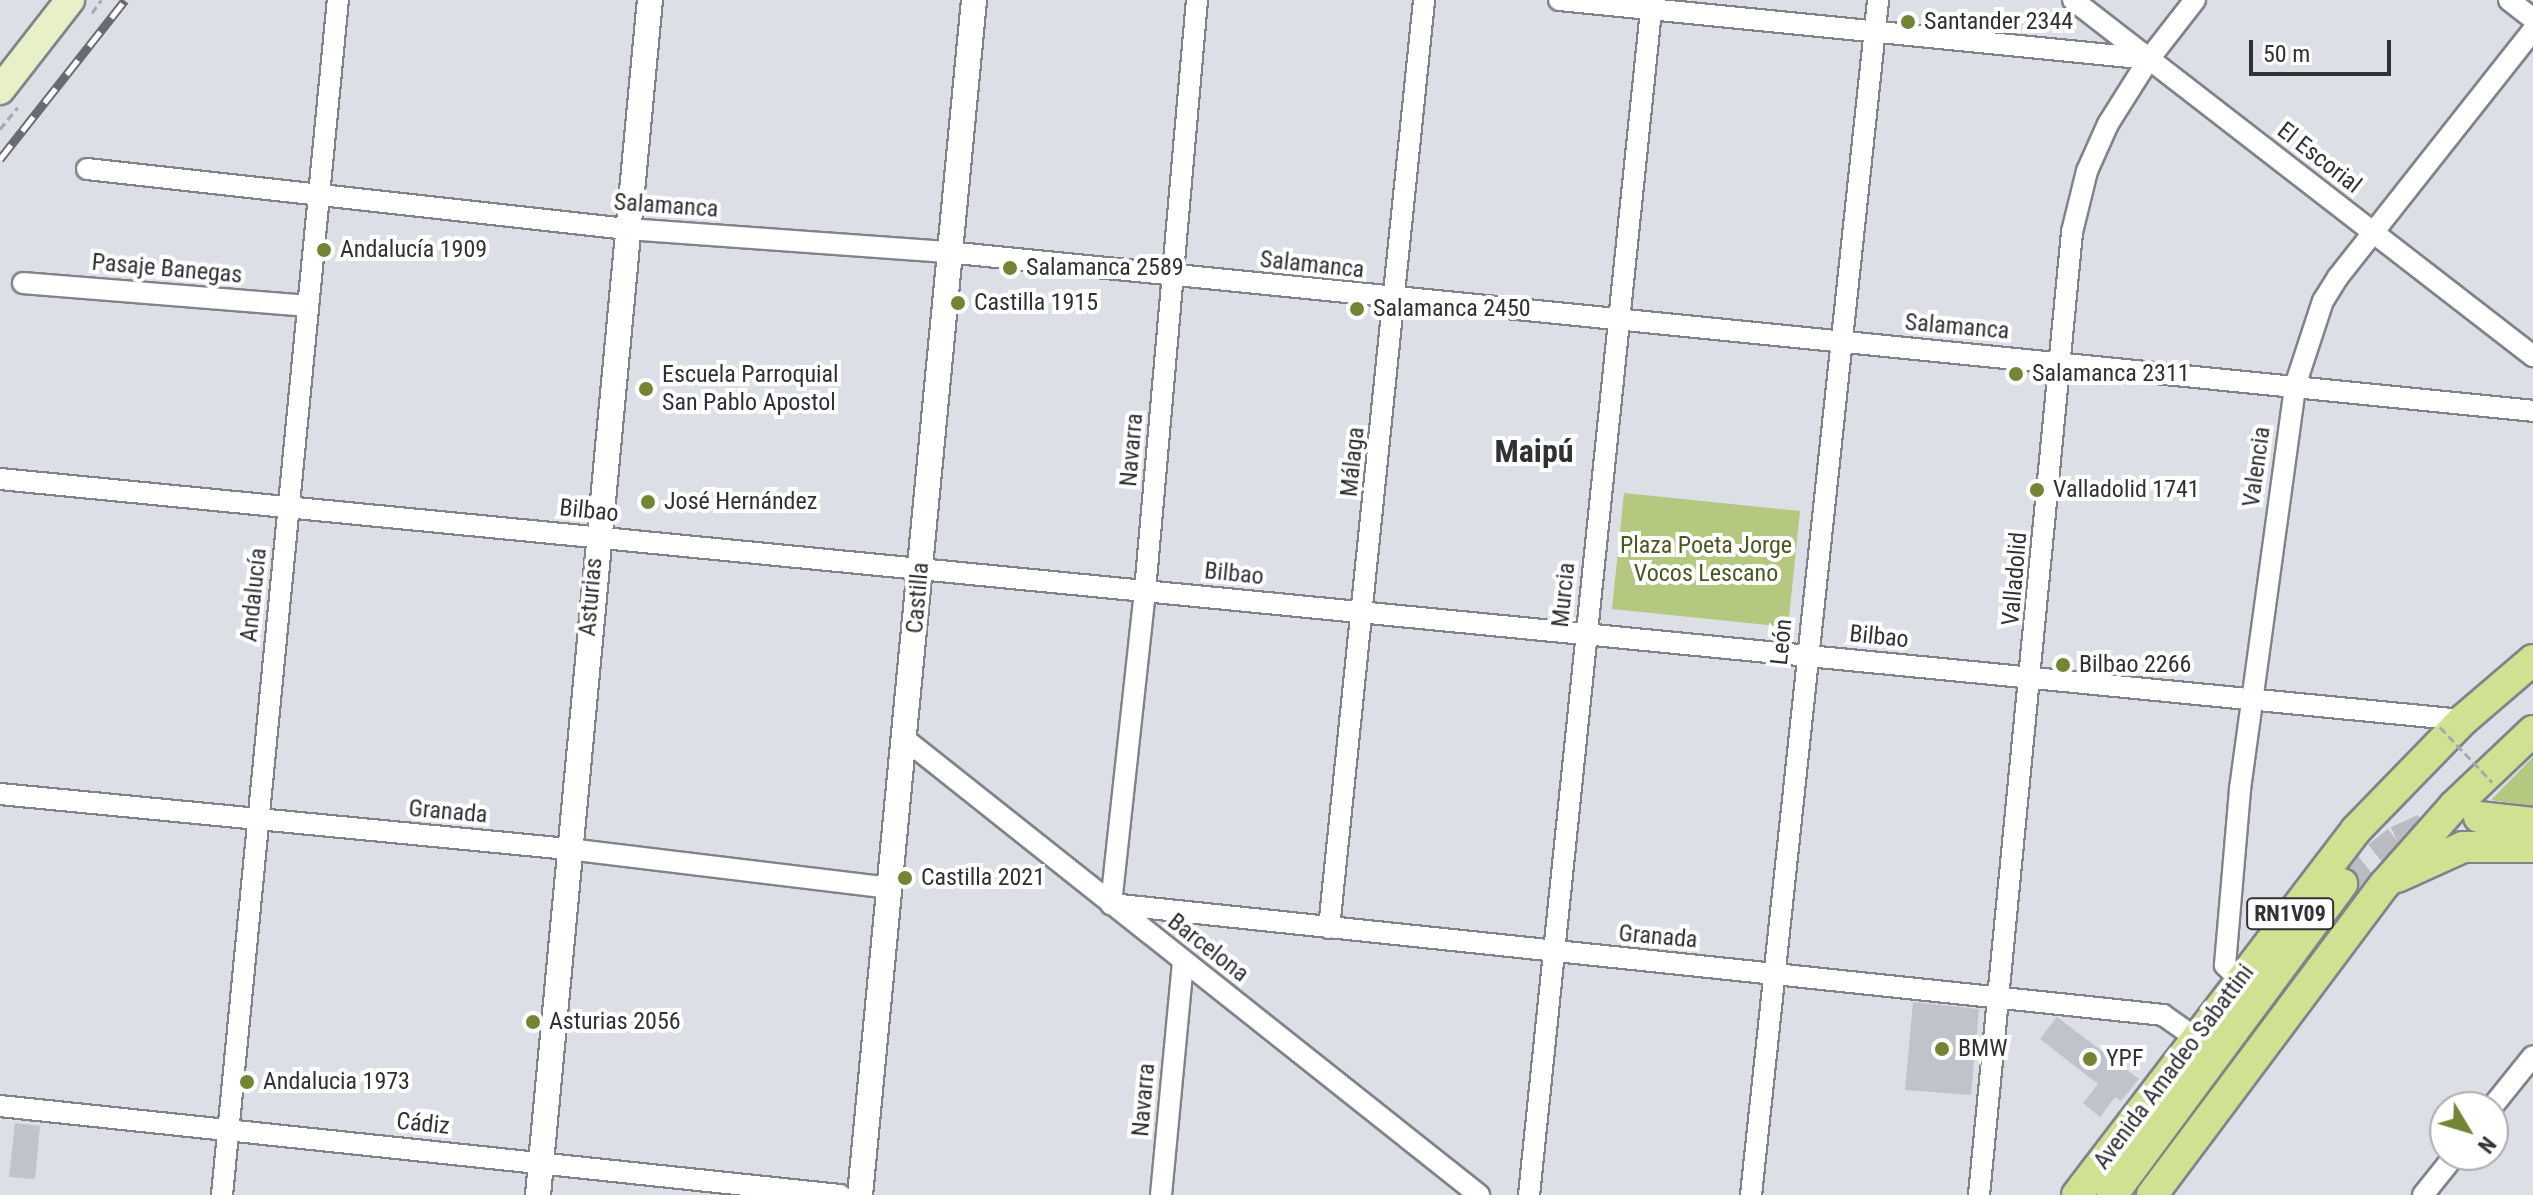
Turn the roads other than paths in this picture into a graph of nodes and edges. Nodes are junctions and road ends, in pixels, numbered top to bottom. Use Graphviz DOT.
graph roads {
  1 [pos="70,0"];
  2 [pos="338,0"];
  3 [pos="650,0"];
  4 [pos="974,0"];
  5 [pos="1197,0"];
  6 [pos="1424,0"];
  7 [pos="1559,0"];
  8 [pos="1878,0"];
  9 [pos="2073,0"];
  10 [pos="2195,0"];
  11 [pos="2509,0"];
  12 [pos="1651,5"];
  13 [pos="2533,19"];
  14 [pos="2533,30"];
  15 [pos="1873,31"];
  16 [pos="2149,59"];
  17 [pos="0,90"];
  18 [pos="87,169"];
  19 [pos="318,197"];
  20 [pos="627,229"];
  21 [pos="2373,233"];
  22 [pos="947,252"];
  23 [pos="1174,276"];
  24 [pos="23,283"];
  25 [pos="1395,300"];
  26 [pos="308,306"];
  27 [pos="1618,321"];
  28 [pos="1839,342"];
  29 [pos="2533,356"];
  30 [pos="2060,362"];
  31 [pos="2295,386"];
  32 [pos="2533,411"];
  33 [pos="0,479"];
  34 [pos="288,507"];
  35 [pos="597,538"];
  36 [pos="921,568"];
  37 [pos="1145,591"];
  38 [pos="1365,612"];
  39 [pos="1586,634"];
  40 [pos="1806,656"];
  41 [pos="2533,660"];
  42 [pos="2032,677"];
  43 [pos="2251,700"];
  44 [pos="2452,724"];
  45 [pos="2533,731"];
  46 [pos="906,740"];
  47 [pos="0,794"];
  48 [pos="2479,817"];
  49 [pos="258,821"];
  50 [pos="2533,823"];
  51 [pos="2533,847"];
  52 [pos="568,849"];
  53 [pos="2342,884"];
  54 [pos="2385,884"];
  55 [pos="891,888"];
  56 [pos="1111,904"];
  57 [pos="1329,928"];
  58 [pos="1553,953"];
  59 [pos="1183,961"];
  60 [pos="1774,974"];
  61 [pos="2239,979"];
  62 [pos="2000,996"];
  63 [pos="2195,1037"];
  64 [pos="2533,1056"];
  65 [pos="2505,1091"];
  66 [pos="0,1106"];
  67 [pos="228,1130"];
  68 [pos="541,1162"];
  69 [pos="2442,1171"];
  70 [pos="222,1195"];
  71 [pos="538,1195"];
  72 [pos="840,1195"];
  73 [pos="860,1195"];
  74 [pos="1161,1195"];
  75 [pos="1479,1195"];
  76 [pos="1529,1195"];
  77 [pos="1751,1195"];
  78 [pos="1979,1195"];
  79 [pos="2077,1195"];
  80 [pos="2112,1195"];
  81 [pos="2152,1195"];
  82 [pos="2423,1195"];
  1 -- 17 [label="main road"];
  2 -- 19 [label="street, Andalucía"];
  3 -- 20 [label="street, Asturias"];
  4 -- 22 [label="street, Castilla"];
  5 -- 23 [label="street, Navarra"];
  6 -- 25 [label="street, Málaga"];
  7 -- 12 [label="street"];
  8 -- 15 [label="street, León"];
  9 -- 16 [label="street, El Escorial"];
  10 -- 16 [label="street, Valladolid"];
  11 -- 13 [label="street"];
  12 -- 15 [label="street"];
  12 -- 27 [label="street, Murcia"];
  14 -- 21 [label="street, Valencia"];
  15 -- 16 [label="street"];
  15 -- 28 [label="street, León"];
  16 -- 21 [label="street, El Escorial"];
  16 -- 30 [label="street, Valladolid"];
  18 -- 19 [label="street, Salamanca"];
  19 -- 20 [label="street, Salamanca"];
  19 -- 26 [label="street, Andalucía"];
  20 -- 22 [label="street, Salamanca"];
  20 -- 35 [label="street, Asturias"];
  21 -- 29 [label="street, El Escorial"];
  21 -- 31 [label="street, Valencia"];
  22 -- 23 [label="street, Salamanca"];
  22 -- 36 [label="street, Castilla"];
  23 -- 25 [label="street, Salamanca"];
  23 -- 37 [label="street, Navarra"];
  24 -- 26 [label="street, Pasaje Banegas"];
  25 -- 27 [label="street, Salamanca"];
  25 -- 38 [label="street, Málaga"];
  26 -- 34 [label="street, Andalucía"];
  27 -- 28 [label="street, Salamanca"];
  27 -- 39 [label="street, Murcia"];
  28 -- 30 [label="street, Salamanca"];
  28 -- 40 [label="street, León"];
  30 -- 31 [label="street, Salamanca"];
  30 -- 42 [label="street, Valladolid"];
  31 -- 32 [label="street, Salamanca"];
  31 -- 43 [label="street, Valencia"];
  33 -- 34 [label="street, Bilbao"];
  34 -- 35 [label="street, Bilbao"];
  34 -- 49 [label="street, Andalucía"];
  35 -- 36 [label="street, Bilbao"];
  35 -- 52 [label="street, Asturias"];
  36 -- 37 [label="street, Bilbao"];
  36 -- 46 [label="street, Castilla"];
  37 -- 38 [label="street, Bilbao"];
  37 -- 56 [label="street, Navarra"];
  38 -- 39 [label="street, Bilbao"];
  38 -- 57 [label="street, Málaga"];
  39 -- 40 [label="street, Bilbao"];
  39 -- 58 [label="street, Murcia"];
  40 -- 42 [label="street, Bilbao"];
  40 -- 60 [label="street, León"];
  41 -- 44 [label="main road, Avenida Amadeo Sabattini / RN1V09"];
  42 -- 43 [label="street, Bilbao"];
  42 -- 62 [label="street, Valladolid"];
  43 -- 44 [label="street, Bilbao"];
  43 -- 61 [label="street, Valencia"];
  44 -- 61 [label="main road, Avenida Amadeo Sabattini / RN1V09"];
  45 -- 54 [label="main road, RN1V09"];
  46 -- 55 [label="street, Castilla"];
  46 -- 56 [label="street, Barcelona"];
  47 -- 49 [label="street, Granada"];
  48 -- 50 [label="main road"];
  49 -- 52 [label="street, Granada"];
  49 -- 67 [label="street, Andalucía"];
  51 -- 54 [label="main road"];
  52 -- 55 [label="street, Granada"];
  52 -- 68 [label="street, Asturias"];
  53 -- 80 [label="main road"];
  54 -- 81 [label="main road, RN1V09"];
  55 -- 73 [label="street, Castilla"];
  56 -- 57 [label="street, Granada"];
  56 -- 59 [label="street, Barcelona"];
  57 -- 58 [label="street, Granada"];
  58 -- 60 [label="street, Granada"];
  58 -- 76 [label="street, Murcia"];
  59 -- 74 [label="street, Navarra"];
  59 -- 75 [label="street, Barcelona"];
  60 -- 62 [label="street, Granada"];
  60 -- 77 [label="street, León"];
  61 -- 63 [label="main road, Avenida Amadeo Sabattini / RN1V09"];
  62 -- 63 [label="street, Granada"];
  62 -- 78 [label="street, Valladolid"];
  63 -- 79 [label="main road, Avenida Amadeo Sabattini / RN1V09"];
  64 -- 65 [label="street"];
  66 -- 67 [label="street, Cádiz"];
  67 -- 68 [label="street, Cádiz"];
  67 -- 70 [label="street, Andalucía"];
  68 -- 71 [label="street, Asturias"];
  68 -- 72 [label="street, Cádiz"];
  69 -- 82 [label="street"];
}
